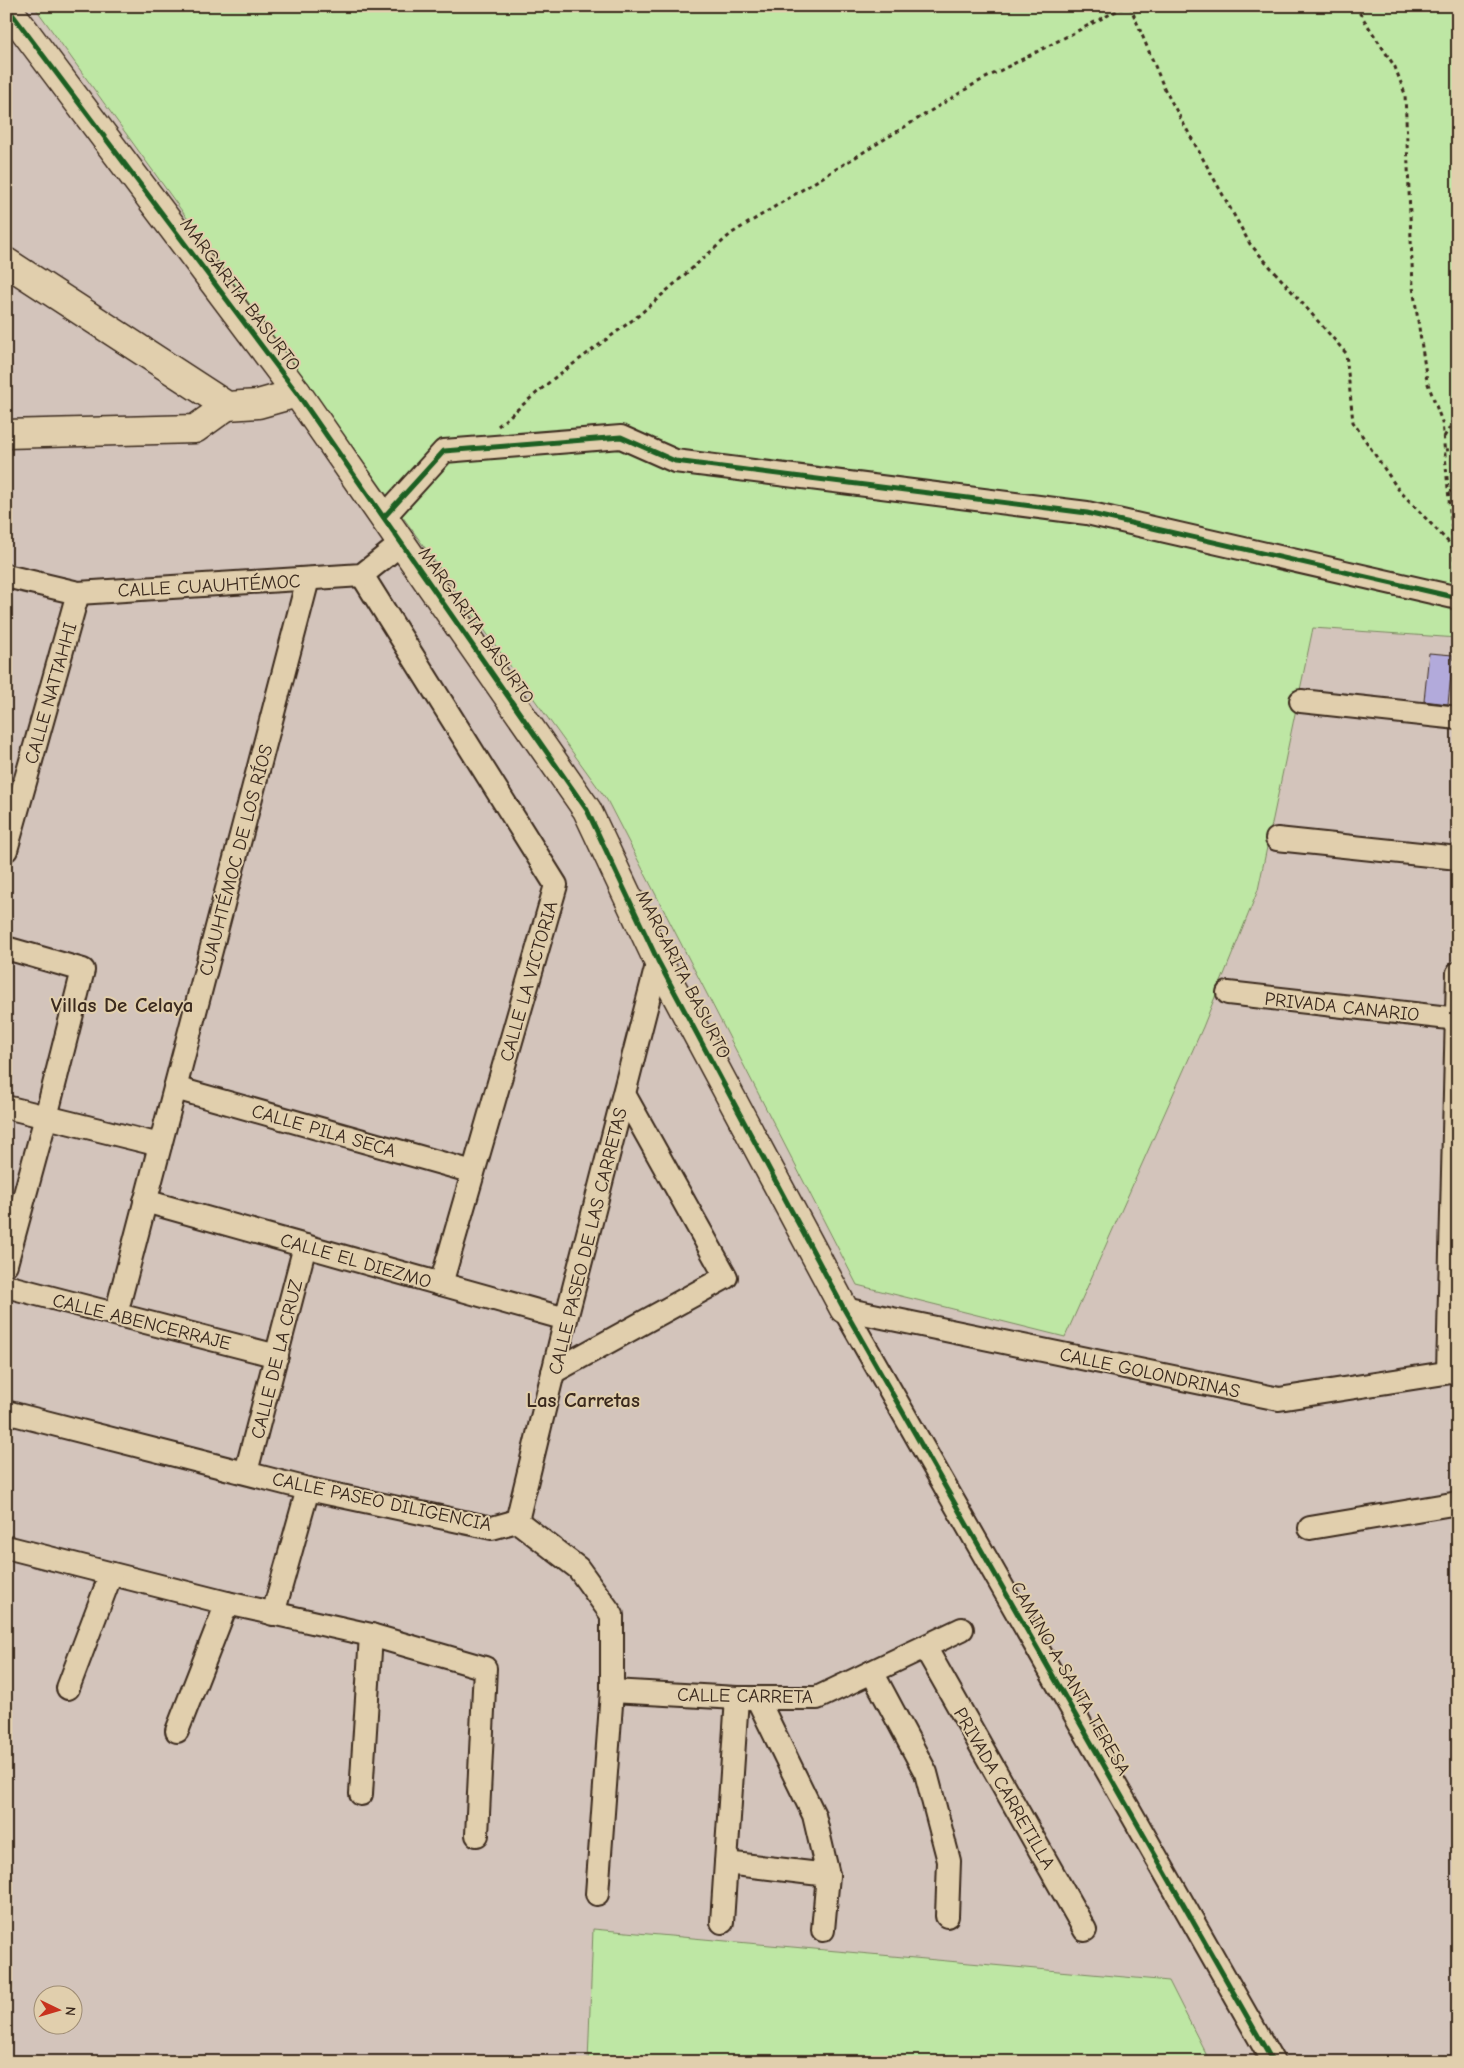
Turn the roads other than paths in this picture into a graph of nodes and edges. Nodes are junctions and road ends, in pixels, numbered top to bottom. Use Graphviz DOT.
graph roads {
  1 [pos="6,6"];
  2 [pos="6,262"];
  3 [pos="297,394"];
  4 [pos="227,406"];
  5 [pos="6,434"];
  6 [pos="384,517"];
  7 [pos="402,543"];
  8 [pos="362,575"];
  9 [pos="6,576"];
  10 [pos="308,580"];
  11 [pos="1457,590"];
  12 [pos="78,593"];
  13 [pos="1301,701"];
  14 [pos="1458,718"];
  15 [pos="1277,839"];
  16 [pos="7,843"];
  17 [pos="1458,858"];
  18 [pos="6,948"];
  19 [pos="658,961"];
  20 [pos="1458,973"];
  21 [pos="1228,993"];
  22 [pos="1457,1019"];
  23 [pos="175,1088"];
  24 [pos="624,1094"];
  25 [pos="6,1107"];
  26 [pos="46,1117"];
  27 [pos="160,1145"];
  28 [pos="474,1172"];
  29 [pos="145,1201"];
  30 [pos="305,1246"];
  31 [pos="7,1255"];
  32 [pos="441,1284"];
  33 [pos="6,1286"];
  34 [pos="844,1309"];
  35 [pos="116,1314"];
  36 [pos="566,1319"];
  37 [pos="278,1356"];
  38 [pos="1453,1371"];
  39 [pos="553,1372"];
  40 [pos="6,1412"];
  41 [pos="246,1472"];
  42 [pos="308,1489"];
  43 [pos="1458,1503"];
  44 [pos="517,1521"];
  45 [pos="1310,1528"];
  46 [pos="6,1546"];
  47 [pos="111,1574"];
  48 [pos="227,1603"];
  49 [pos="273,1614"];
  50 [pos="962,1629"];
  51 [pos="371,1635"];
  52 [pos="925,1647"];
  53 [pos="872,1672"];
  54 [pos="68,1688"];
  55 [pos="612,1691"];
  56 [pos="747,1698"];
  57 [pos="177,1731"];
  58 [pos="361,1794"];
  59 [pos="476,1836"];
  60 [pos="726,1863"];
  61 [pos="828,1875"];
  62 [pos="598,1894"];
  63 [pos="947,1916"];
  64 [pos="722,1922"];
  65 [pos="823,1930"];
  66 [pos="1085,1930"];
  67 [pos="1273,2062"];
  1 -- 3 [label="street, MARGARITA BASURTO"];
  2 -- 4 [label="street"];
  3 -- 4 [label="street"];
  3 -- 6 [label="street, MARGARITA BASURTO"];
  4 -- 5 [label="street"];
  6 -- 7 [label="street, MARGARITA BASURTO"];
  6 -- 11 [label="street"];
  7 -- 8 [label="street"];
  7 -- 19 [label="street, MARGARITA BASURTO"];
  8 -- 10 [label="street, CALLE CUAUHTÉMOC"];
  8 -- 28 [label="street, CALLE LA VICTORIA"];
  9 -- 12 [label="street, CALLE CUAUHTÉMOC"];
  10 -- 12 [label="street, CALLE CUAUHTÉMOC"];
  10 -- 23 [label="street, CUAUHTÉMOC DE LOS RÍOS"];
  12 -- 16 [label="street, CALLE NATTAHHI"];
  13 -- 14 [label="street"];
  15 -- 17 [label="street"];
  18 -- 26 [label="street"];
  19 -- 24 [label="street, CALLE PASEO DE LAS CARRETAS"];
  19 -- 34 [label="street, MARGARITA BASURTO"];
  20 -- 22 [label="street"];
  21 -- 22 [label="street, PRIVADA CANARIO"];
  22 -- 38 [label="street"];
  23 -- 27 [label="street, CUAUHTÉMOC DE LOS RÍOS"];
  23 -- 28 [label="street, CALLE PILA SECA"];
  24 -- 36 [label="street, CALLE PASEO DE LAS CARRETAS"];
  24 -- 39 [label="street"];
  25 -- 26 [label="street"];
  26 -- 27 [label="street"];
  26 -- 31 [label="street"];
  27 -- 29 [label="street, CUAUHTÉMOC DE LOS RÍOS"];
  28 -- 32 [label="street, CALLE LA VICTORIA"];
  29 -- 30 [label="street, CALLE EL DIEZMO"];
  29 -- 35 [label="street, CUAUHTÉMOC DE LOS RÍOS"];
  30 -- 32 [label="street, CALLE EL DIEZMO"];
  30 -- 37 [label="street, CALLE DE LA CRUZ"];
  32 -- 36 [label="street, CALLE EL DIEZMO"];
  33 -- 35 [label="street, CALLE ABENCERRAJE"];
  34 -- 38 [label="street, CALLE GOLONDRINAS"];
  34 -- 67 [label="street, CAMINO A SANTA TERESA"];
  35 -- 37 [label="street, CALLE ABENCERRAJE"];
  36 -- 39 [label="street, CALLE PASEO DE LAS CARRETAS"];
  37 -- 41 [label="street, CALLE DE LA CRUZ"];
  39 -- 44 [label="street, CALLE PASEO DE LAS CARRETAS"];
  40 -- 41 [label="street, CALLE PASEO DILIGENCIA"];
  41 -- 42 [label="street, CALLE PASEO DILIGENCIA"];
  42 -- 44 [label="street, CALLE PASEO DILIGENCIA"];
  42 -- 49 [label="street"];
  43 -- 45 [label="street"];
  44 -- 55 [label="street"];
  46 -- 47 [label="street"];
  47 -- 48 [label="street"];
  47 -- 54 [label="street"];
  48 -- 49 [label="street"];
  48 -- 57 [label="street"];
  49 -- 51 [label="street"];
  50 -- 52 [label="street, CALLE CARRETA"];
  51 -- 58 [label="street"];
  51 -- 59 [label="street"];
  52 -- 53 [label="street, CALLE CARRETA"];
  52 -- 66 [label="street, PRIVADA CARRETILLA"];
  53 -- 56 [label="street, CALLE CARRETA"];
  53 -- 63 [label="street"];
  55 -- 56 [label="street, CALLE CARRETA"];
  55 -- 62 [label="street"];
  56 -- 60 [label="street"];
  56 -- 61 [label="street"];
  60 -- 61 [label="street"];
  60 -- 64 [label="street"];
  61 -- 65 [label="street"];
}
